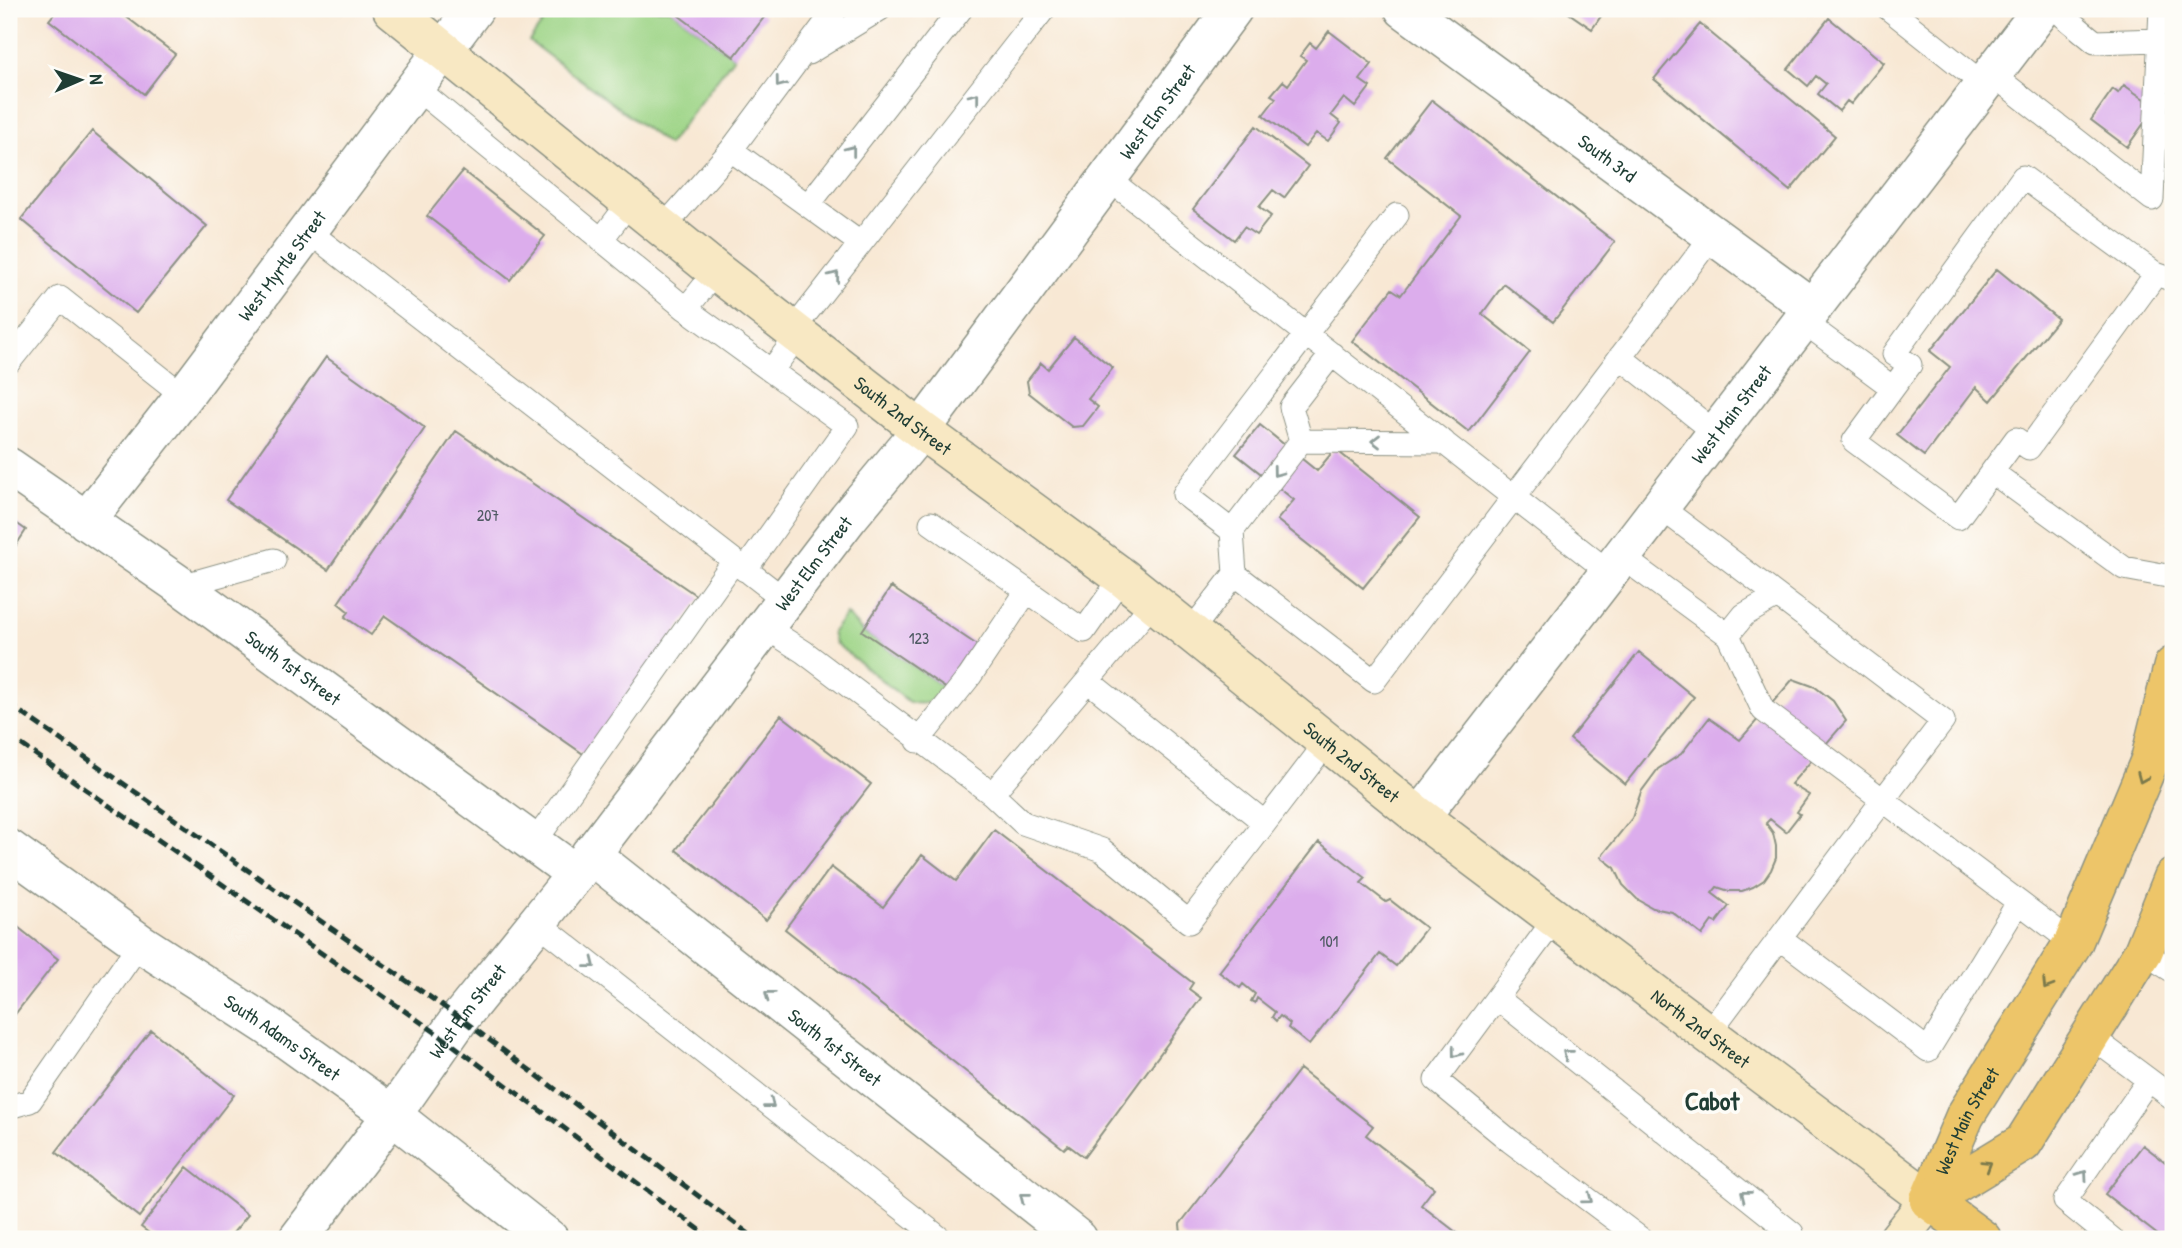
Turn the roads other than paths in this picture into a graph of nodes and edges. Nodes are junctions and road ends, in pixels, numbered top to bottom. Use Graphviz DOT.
graph roads {
  1 [pos="392,9"];
  2 [pos="474,9"];
  3 [pos="880,9"];
  4 [pos="961,9"];
  5 [pos="1044,9"];
  6 [pos="1233,9"];
  7 [pos="1404,9"];
  8 [pos="1889,9"];
  9 [pos="2042,9"];
  10 [pos="2055,9"];
  11 [pos="2161,9"];
  12 [pos="832,12"];
  13 [pos="2160,40"];
  14 [pos="444,50"];
  15 [pos="798,59"];
  16 [pos="1987,79"];
  17 [pos="415,87"];
  18 [pos="731,149"];
  19 [pos="1106,177"];
  20 [pos="629,203"];
  21 [pos="809,204"];
  22 [pos="1397,215"];
  23 [pos="663,229"];
  24 [pos="308,231"];
  25 [pos="1713,235"];
  26 [pos="601,240"];
  27 [pos="860,243"];
  28 [pos="716,271"];
  29 [pos="2165,277"];
  30 [pos="686,309"];
  31 [pos="1806,314"];
  32 [pos="796,332"];
  33 [pos="1305,333"];
  34 [pos="1332,354"];
  35 [pos="1620,357"];
  36 [pos="9,362"];
  37 [pos="771,371"];
  38 [pos="1893,388"];
  39 [pos="184,396"];
  40 [pos="921,430"];
  41 [pos="1716,433"];
  42 [pos="1301,441"];
  43 [pos="1444,442"];
  44 [pos="9,467"];
  45 [pos="1992,472"];
  46 [pos="1514,497"];
  47 [pos="1660,507"];
  48 [pos="86,522"];
  49 [pos="931,523"];
  50 [pos="1232,531"];
  51 [pos="274,560"];
  52 [pos="740,565"];
  53 [pos="1616,565"];
  54 [pos="1235,574"];
  55 [pos="1122,577"];
  56 [pos="2173,577"];
  57 [pos="181,586"];
  58 [pos="1027,591"];
  59 [pos="1777,596"];
  60 [pos="1153,602"];
  61 [pos="775,614"];
  62 [pos="1191,631"];
  63 [pos="1728,635"];
  64 [pos="2173,666"];
  65 [pos="1088,681"];
  66 [pos="918,741"];
  67 [pos="1328,742"];
  68 [pos="992,794"];
  69 [pos="1883,800"];
  70 [pos="1420,817"];
  71 [pos="1265,823"];
  72 [pos="534,843"];
  73 [pos="9,849"];
  74 [pos="583,864"];
  75 [pos="2173,878"];
  76 [pos="2018,903"];
  77 [pos="1555,919"];
  78 [pos="537,922"];
  79 [pos="1780,938"];
  80 [pos="141,943"];
  81 [pos="2073,943"];
  82 [pos="2158,961"];
  83 [pos="1497,998"];
  84 [pos="1708,1034"];
  85 [pos="2090,1036"];
  86 [pos="2148,1081"];
  87 [pos="2173,1098"];
  88 [pos="9,1107"];
  89 [pos="392,1115"];
  90 [pos="1929,1200"];
  91 [pos="298,1239"];
  92 [pos="549,1239"];
  93 [pos="942,1239"];
  94 [pos="1078,1239"];
  95 [pos="1641,1239"];
  96 [pos="1787,1239"];
  97 [pos="1898,1239"];
  98 [pos="1982,1239"];
  99 [pos="2112,1239"];
  1 -- 14 [label="main road, South 2nd Street"];
  2 -- 14 [label="street, West Myrtle Street"];
  3 -- 15 [label="lane"];
  21 -- 4 [label="lane, one-way"];
  27 -- 5 [label="lane, one-way"];
  6 -- 19 [label="street, West Elm Street"];
  7 -- 25 [label="street, South 3rd"];
  8 -- 16 [label="lane"];
  9 -- 16 [label="street, West Main Street"];
  10 -- 13 [label="lane"];
  11 -- 13 [label="lane"];
  12 -- 15 [label="lane"];
  13 -- 16 [label="lane"];
  14 -- 17 [label="street, West Myrtle Street"];
  14 -- 20 [label="main road, South 2nd Street"];
  15 -- 18 [label="lane, one-way"];
  16 -- 31 [label="street, West Main Street"];
  17 -- 24 [label="street, West Myrtle Street"];
  17 -- 26 [label="lane"];
  18 -- 21 [label="lane"];
  18 -- 23 [label="lane"];
  19 -- 33 [label="lane"];
  19 -- 40 [label="street, West Elm Street"];
  20 -- 23 [label="main road, South 2nd Street"];
  20 -- 26 [label="lane"];
  21 -- 27 [label="lane"];
  22 -- 33 [label="lane"];
  23 -- 28 [label="main road, South 2nd Street"];
  24 -- 39 [label="street, West Myrtle Street"];
  24 -- 52 [label="lane"];
  25 -- 31 [label="street, South 3rd"];
  25 -- 35 [label="lane"];
  26 -- 30 [label="lane"];
  32 -- 27 [label="lane, one-way"];
  28 -- 30 [label="lane"];
  28 -- 32 [label="main road, South 2nd Street"];
  29 -- 38 [label="lane"];
  29 -- 45 [label="lane"];
  30 -- 37 [label="lane"];
  31 -- 38 [label="lane"];
  31 -- 41 [label="street, West Main Street"];
  32 -- 37 [label="lane"];
  32 -- 40 [label="main road, South 2nd Street"];
  33 -- 34 [label="lane"];
  33 -- 50 [label="lane"];
  34 -- 42 [label="lane"];
  34 -- 43 [label="lane"];
  35 -- 41 [label="lane"];
  35 -- 46 [label="lane"];
  36 -- 39 [label="lane"];
  37 -- 52 [label="lane"];
  38 -- 45 [label="lane"];
  39 -- 48 [label="street, West Myrtle Street"];
  40 -- 55 [label="main road, South 2nd Street"];
  40 -- 61 [label="street, West Elm Street"];
  41 -- 47 [label="street, West Main Street"];
  43 -- 42 [label="lane, one-way"];
  42 -- 50 [label="lane, one-way"];
  43 -- 46 [label="lane"];
  44 -- 48 [label="street, South 1st Street"];
  45 -- 56 [label="lane"];
  46 -- 53 [label="lane"];
  46 -- 54 [label="lane"];
  47 -- 53 [label="street, West Main Street"];
  47 -- 59 [label="lane"];
  48 -- 57 [label="street, South 1st Street"];
  49 -- 58 [label="lane"];
  50 -- 54 [label="lane"];
  51 -- 57 [label="lane"];
  52 -- 61 [label="lane"];
  52 -- 72 [label="lane"];
  53 -- 63 [label="lane"];
  53 -- 70 [label="street, West Main Street"];
  54 -- 62 [label="lane"];
  55 -- 58 [label="lane"];
  55 -- 60 [label="main road, South 2nd Street"];
  57 -- 72 [label="street, South 1st Street"];
  58 -- 66 [label="lane"];
  59 -- 63 [label="lane"];
  59 -- 69 [label="lane"];
  60 -- 62 [label="main road, South 2nd Street"];
  60 -- 65 [label="lane"];
  61 -- 66 [label="lane"];
  61 -- 74 [label="street, West Elm Street"];
  62 -- 67 [label="main road, South 2nd Street"];
  63 -- 69 [label="lane"];
  64 -- 81 [label="main road, West Main Street, one-way"];
  65 -- 68 [label="lane"];
  65 -- 71 [label="lane"];
  66 -- 68 [label="lane"];
  67 -- 70 [label="main road, South 2nd Street"];
  67 -- 71 [label="lane"];
  68 -- 71 [label="lane"];
  69 -- 76 [label="lane"];
  69 -- 79 [label="lane"];
  70 -- 77 [label="main road, North 2nd Street"];
  72 -- 74 [label="street, South 1st Street"];
  73 -- 80 [label="street, South Adams Street"];
  74 -- 78 [label="street, West Elm Street"];
  94 -- 74 [label="street, South 1st Street, one-way"];
  75 -- 82 [label="main road, West Main Street"];
  76 -- 79 [label="lane"];
  76 -- 81 [label="lane"];
  77 -- 83 [label="lane"];
  77 -- 84 [label="main road, North 2nd Street"];
  78 -- 89 [label="street, West Elm Street"];
  78 -- 93 [label="lane, one-way"];
  79 -- 84 [label="lane"];
  80 -- 88 [label="lane"];
  80 -- 89 [label="street, South Adams Street"];
  81 -- 90 [label="main road, West Main Street, one-way"];
  82 -- 85 [label="main road, West Main Street"];
  83 -- 95 [label="lane, one-way"];
  96 -- 83 [label="lane, one-way"];
  84 -- 90 [label="main road, North 2nd Street"];
  85 -- 86 [label="lane"];
  90 -- 85 [label="main road, West Main Street, one-way"];
  86 -- 87 [label="lane"];
  99 -- 86 [label="lane, one-way"];
  89 -- 91 [label="street, West Elm Street"];
  89 -- 92 [label="street, South Adams Street"];
  90 -- 97 [label="main road"];
  90 -- 98 [label="main road, North 2nd Street"];
}
